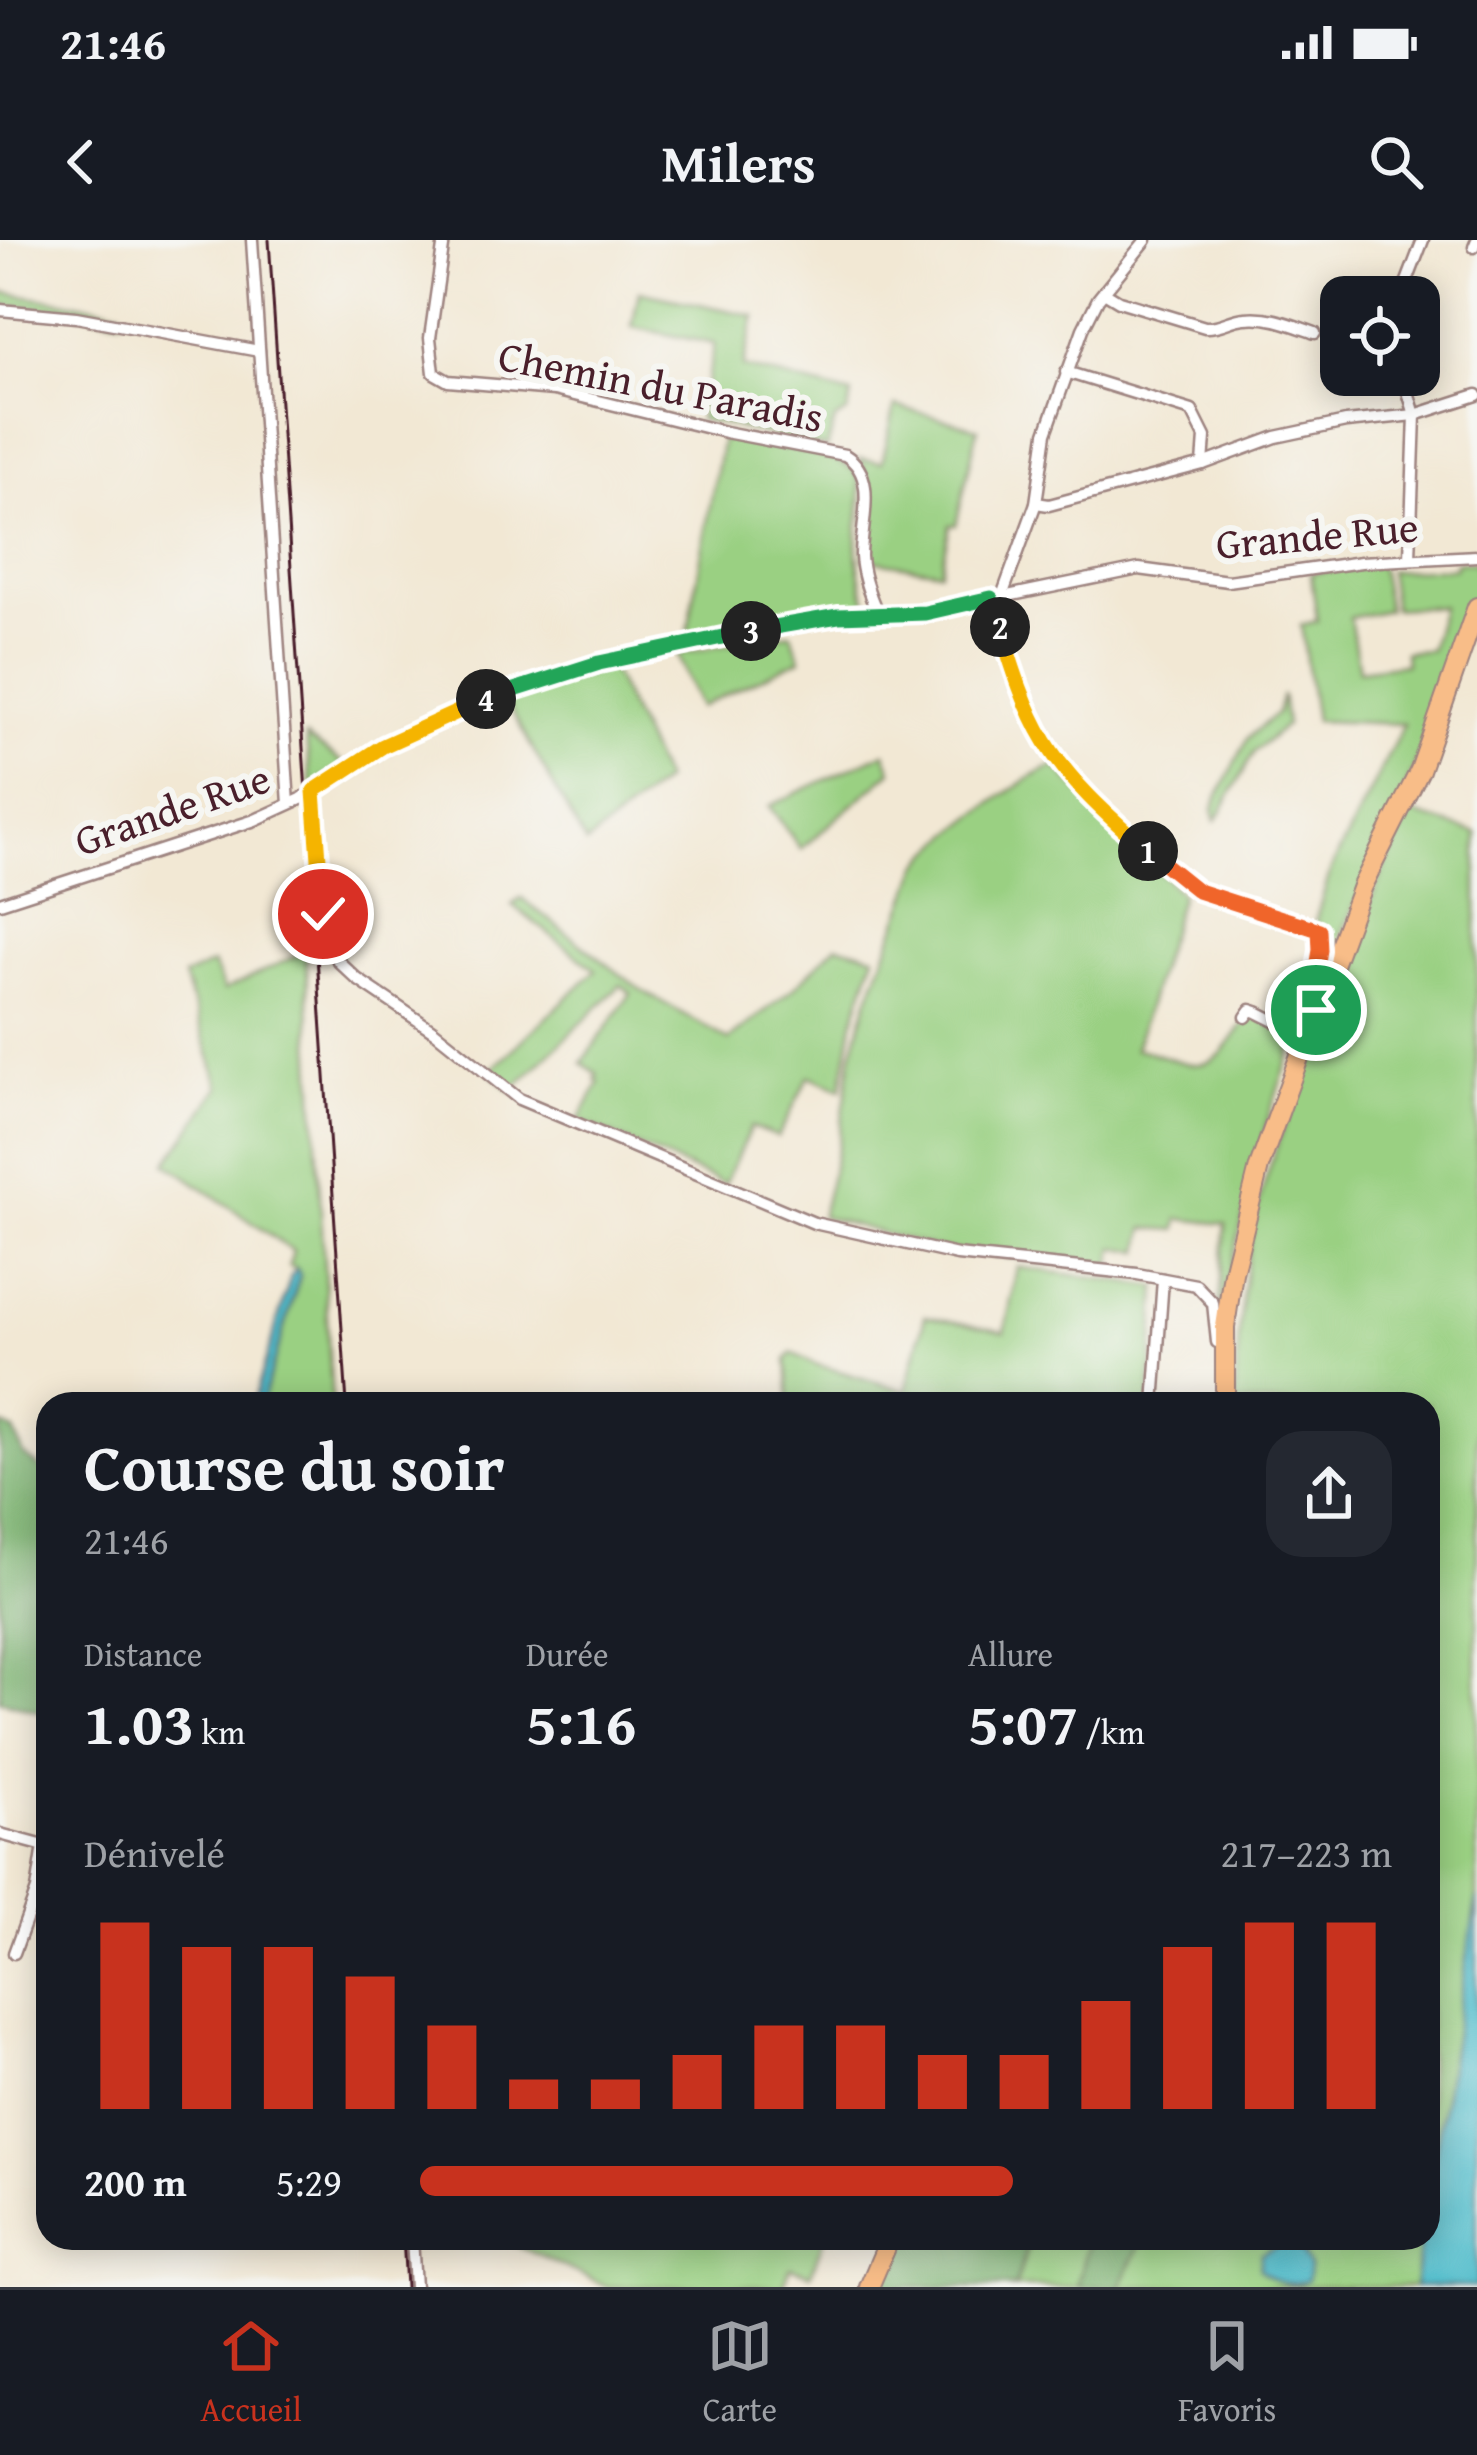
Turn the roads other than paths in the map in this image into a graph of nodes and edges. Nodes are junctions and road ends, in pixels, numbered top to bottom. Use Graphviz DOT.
graph roads {
  1 [pos="251,240"];
  2 [pos="444,240"];
  3 [pos="1146,240"];
  4 [pos="1424,240"];
  5 [pos="1409,276"];
  6 [pos="1104,292"];
  7 [pos="0,310"];
  8 [pos="1315,333"];
  9 [pos="259,351"];
  10 [pos="1066,372"];
  11 [pos="1477,395"];
  12 [pos="1409,396"];
  13 [pos="1415,415"];
  14 [pos="1202,464"];
  15 [pos="1036,503"];
  16 [pos="1477,556"];
  17 [pos="1411,558"];
  18 [pos="996,597"];
  19 [pos="1477,607"];
  20 [pos="877,612"];
  21 [pos="1477,625"];
  22 [pos="1451,681"];
  23 [pos="314,791"];
  24 [pos="289,804"];
  25 [pos="0,903"];
  26 [pos="1316,1010"];
  27 [pos="1246,1017"];
  28 [pos="1306,1036"];
  29 [pos="1163,1279"];
  30 [pos="1225,1354"];
  31 [pos="1155,1392"];
  32 [pos="1225,1392"];
  33 [pos="0,1834"];
  34 [pos="36,1844"];
  35 [pos="36,1893"];
  36 [pos="14,1953"];
  37 [pos="413,2250"];
  38 [pos="885,2250"];
  39 [pos="415,2287"];
  40 [pos="869,2287"];
  1 -- 9 [label="street"];
  2 -- 20 [label="street, Chemin du Paradis"];
  3 -- 6 [label="street"];
  4 -- 5 [label="street"];
  6 -- 8 [label="street"];
  6 -- 10 [label="street"];
  7 -- 9 [label="street"];
  9 -- 24 [label="street"];
  10 -- 14 [label="street"];
  10 -- 15 [label="street"];
  11 -- 13 [label="street"];
  12 -- 13 [label="street"];
  13 -- 14 [label="street"];
  13 -- 17 [label="street"];
  14 -- 15 [label="street"];
  15 -- 18 [label="street"];
  16 -- 17 [label="street, Grande Rue"];
  17 -- 18 [label="street, Grande Rue"];
  18 -- 20 [label="street, Grande Rue"];
  18 -- 26 [label="street"];
  19 -- 22 [label="main road"];
  20 -- 23 [label="street, Grande Rue"];
  21 -- 22 [label="main road"];
  22 -- 26 [label="main road"];
  23 -- 24 [label="street, Grande Rue"];
  23 -- 29 [label="street"];
  24 -- 25 [label="street, Grande Rue"];
  26 -- 28 [label="main road"];
  27 -- 28 [label="street"];
  28 -- 30 [label="main road"];
  29 -- 30 [label="street"];
  29 -- 31 [label="street"];
  30 -- 32 [label="main road"];
  33 -- 34 [label="street"];
  35 -- 36 [label="street"];
  37 -- 39 [label="street"];
  38 -- 40 [label="main road"];
}
